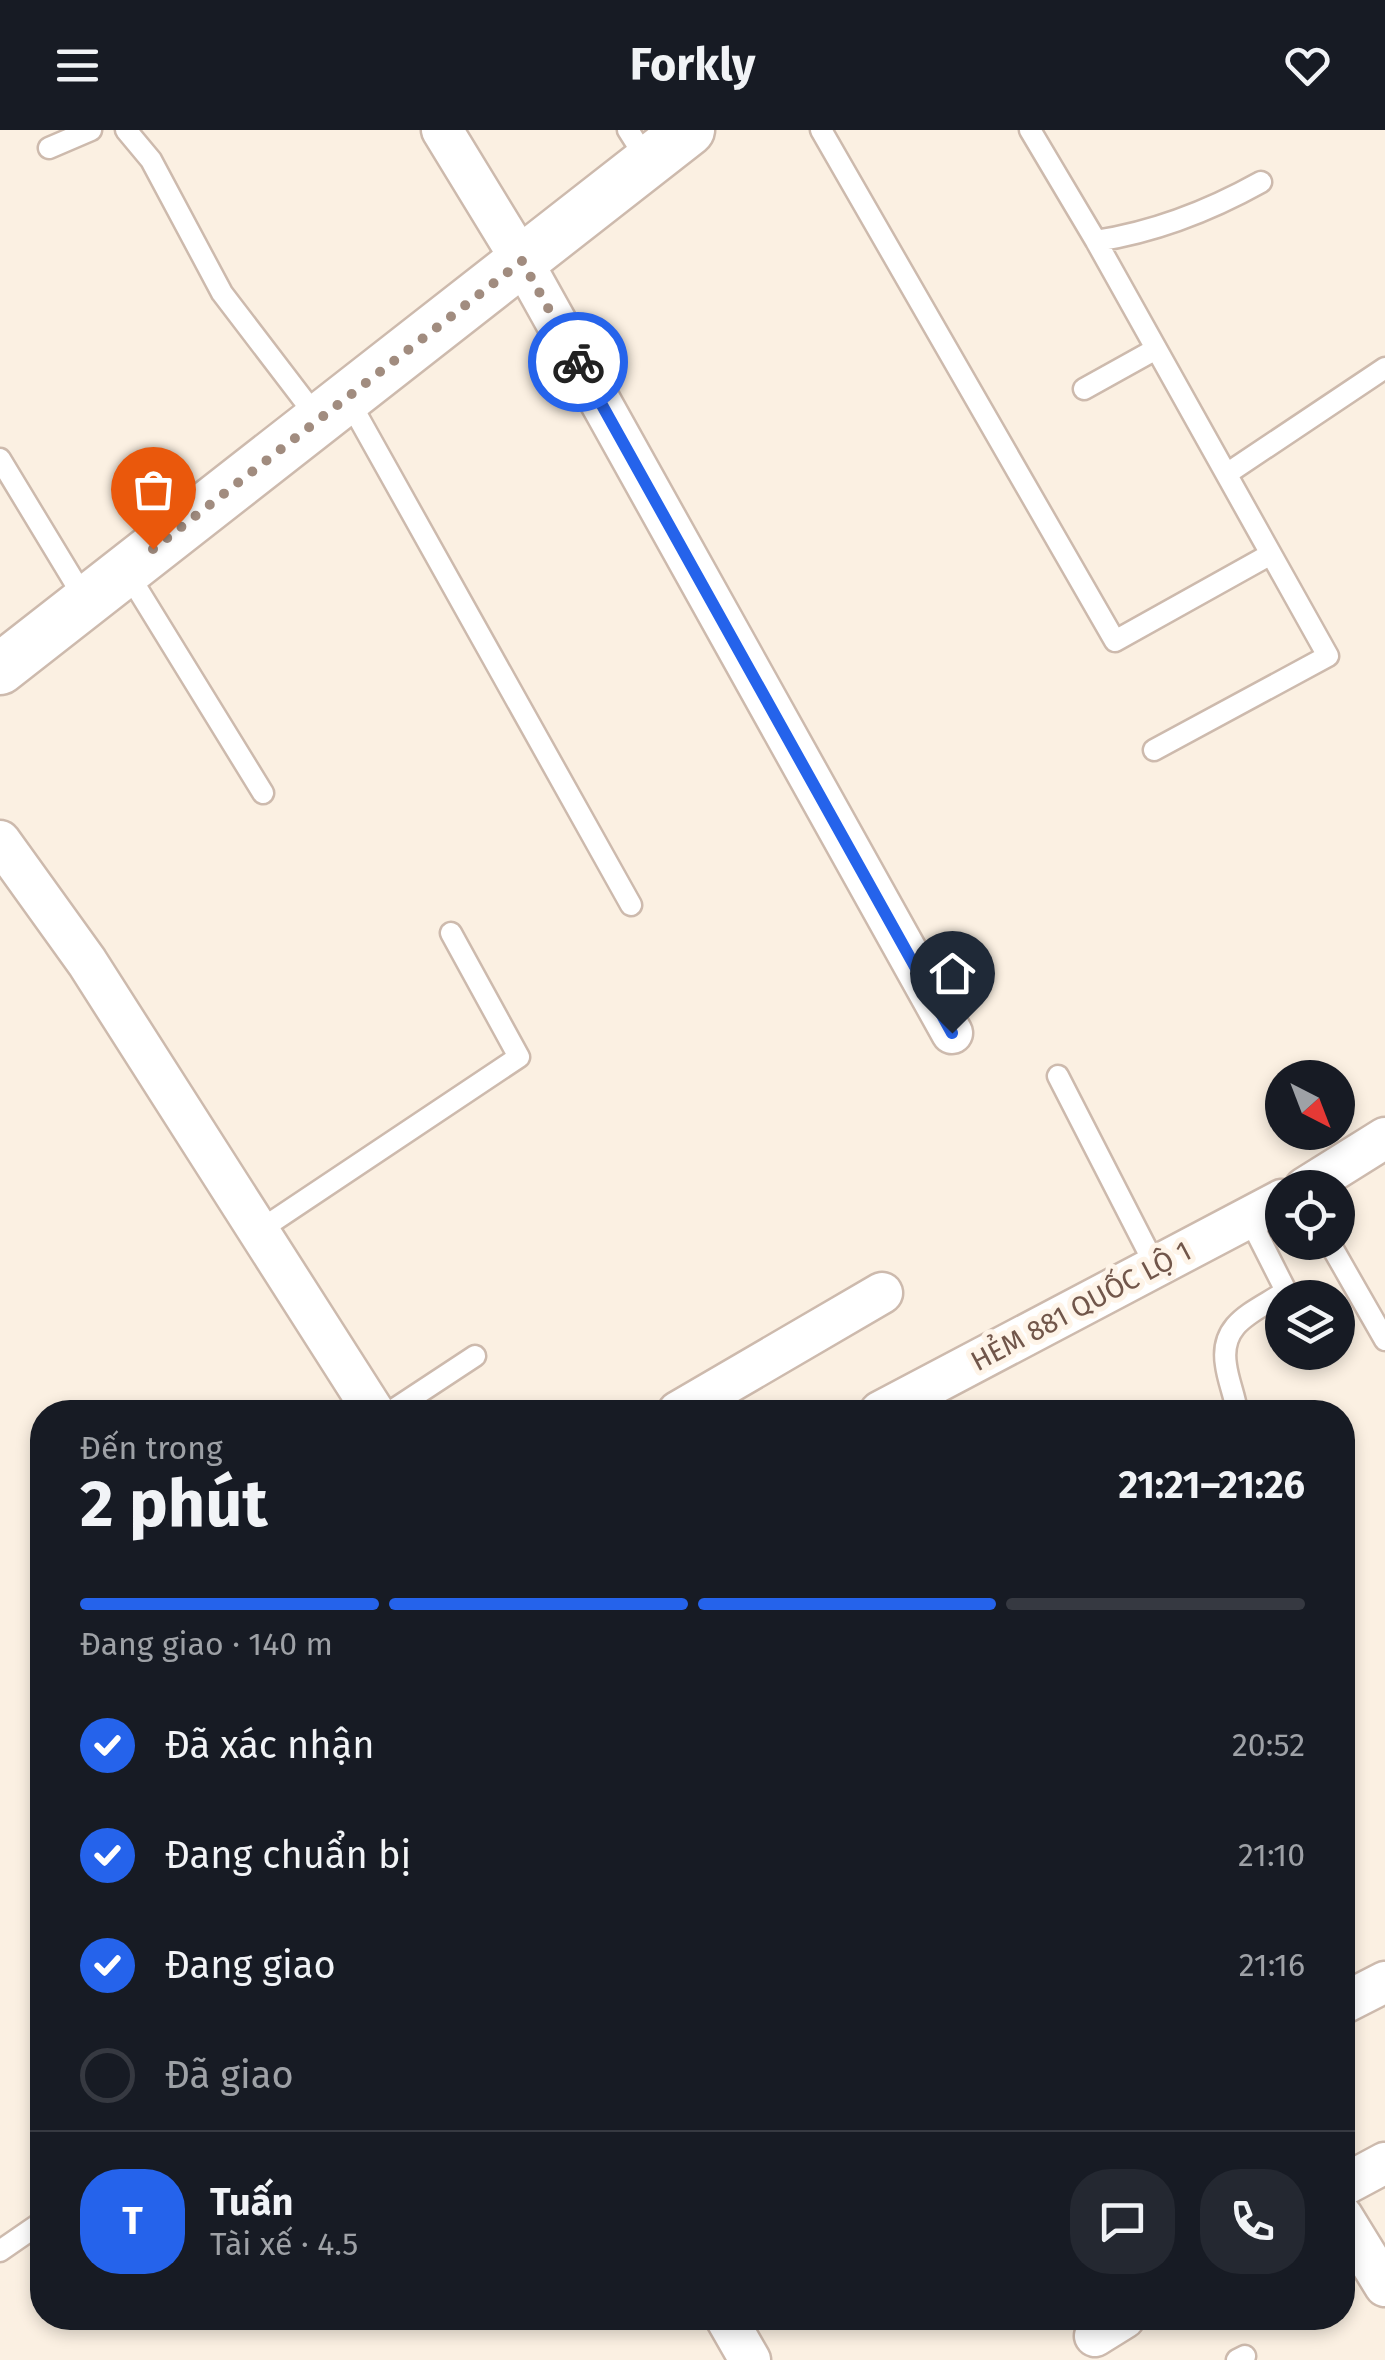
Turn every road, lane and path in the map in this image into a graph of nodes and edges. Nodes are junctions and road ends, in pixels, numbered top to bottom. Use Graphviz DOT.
graph roads {
  1 [pos="91,130"];
  2 [pos="126,130"];
  3 [pos="442,130"];
  4 [pos="689,130"];
  5 [pos="821,130"];
  6 [pos="1030,130"];
  7 [pos="638,146"];
  8 [pos="49,148"];
  9 [pos="1262,182"];
  10 [pos="1096,241"];
  11 [pos="522,261"];
  12 [pos="1156,349"];
  13 [pos="1385,368"];
  14 [pos="1084,389"];
  15 [pos="333,408"];
  16 [pos="0,459"];
  17 [pos="1228,473"];
  18 [pos="1271,554"];
  19 [pos="126,570"];
  20 [pos="86,602"];
  21 [pos="0,669"];
  22 [pos="1154,750"];
  23 [pos="263,793"];
  24 [pos="0,841"];
  25 [pos="631,905"];
  26 [pos="451,933"];
  27 [pos="952,1033"];
  28 [pos="1058,1076"];
  29 [pos="1385,1138"];
  30 [pos="1334,1170"];
  31 [pos="1265,1210"];
  32 [pos="257,1232"];
  33 [pos="1278,1260"];
  34 [pos="1339,1260"];
  35 [pos="1156,1267"];
  36 [pos="882,1293"];
  37 [pos="1385,1340"];
  38 [pos="476,1356"];
  39 [pos="366,1400"];
  40 [pos="408,1400"];
  41 [pos="699,1400"];
  42 [pos="903,1400"];
  43 [pos="1234,1400"];
  44 [pos="1385,1982"];
  45 [pos="1355,1997"];
  46 [pos="1385,2163"];
  47 [pos="1355,2179"];
  48 [pos="30,2230"];
  49 [pos="1355,2237"];
  50 [pos="0,2251"];
  51 [pos="1385,2286"];
  1 -- 8 [label="lane"];
  2 -- 15 [label="lane"];
  3 -- 11 [label="street"];
  4 -- 7 [label="street"];
  5 -- 18 [label="lane"];
  6 -- 10 [label="lane"];
  7 -- 11 [label="street"];
  9 -- 10 [label="lane"];
  10 -- 12 [label="lane"];
  11 -- 15 [label="street"];
  11 -- 27 [label="street"];
  12 -- 14 [label="lane"];
  12 -- 17 [label="lane"];
  13 -- 17 [label="lane"];
  15 -- 19 [label="street"];
  15 -- 25 [label="lane"];
  16 -- 20 [label="lane"];
  17 -- 18 [label="lane"];
  18 -- 22 [label="lane"];
  19 -- 20 [label="street"];
  19 -- 23 [label="lane"];
  20 -- 21 [label="street"];
  24 -- 32 [label="street"];
  26 -- 32 [label="lane"];
  28 -- 35 [label="lane"];
  29 -- 30 [label="street"];
  31 -- 35 [label="street, HẺM 881 QUỐC LỘ 1"];
  32 -- 39 [label="street"];
  33 -- 43 [label="lane"];
  34 -- 37 [label="lane"];
  35 -- 42 [label="street, HẺM 881 QUỐC LỘ 1"];
  36 -- 41 [label="street"];
  38 -- 40 [label="lane"];
  44 -- 45 [label="street"];
  46 -- 47 [label="street"];
  48 -- 50 [label="lane"];
  49 -- 51 [label="street"];
}
